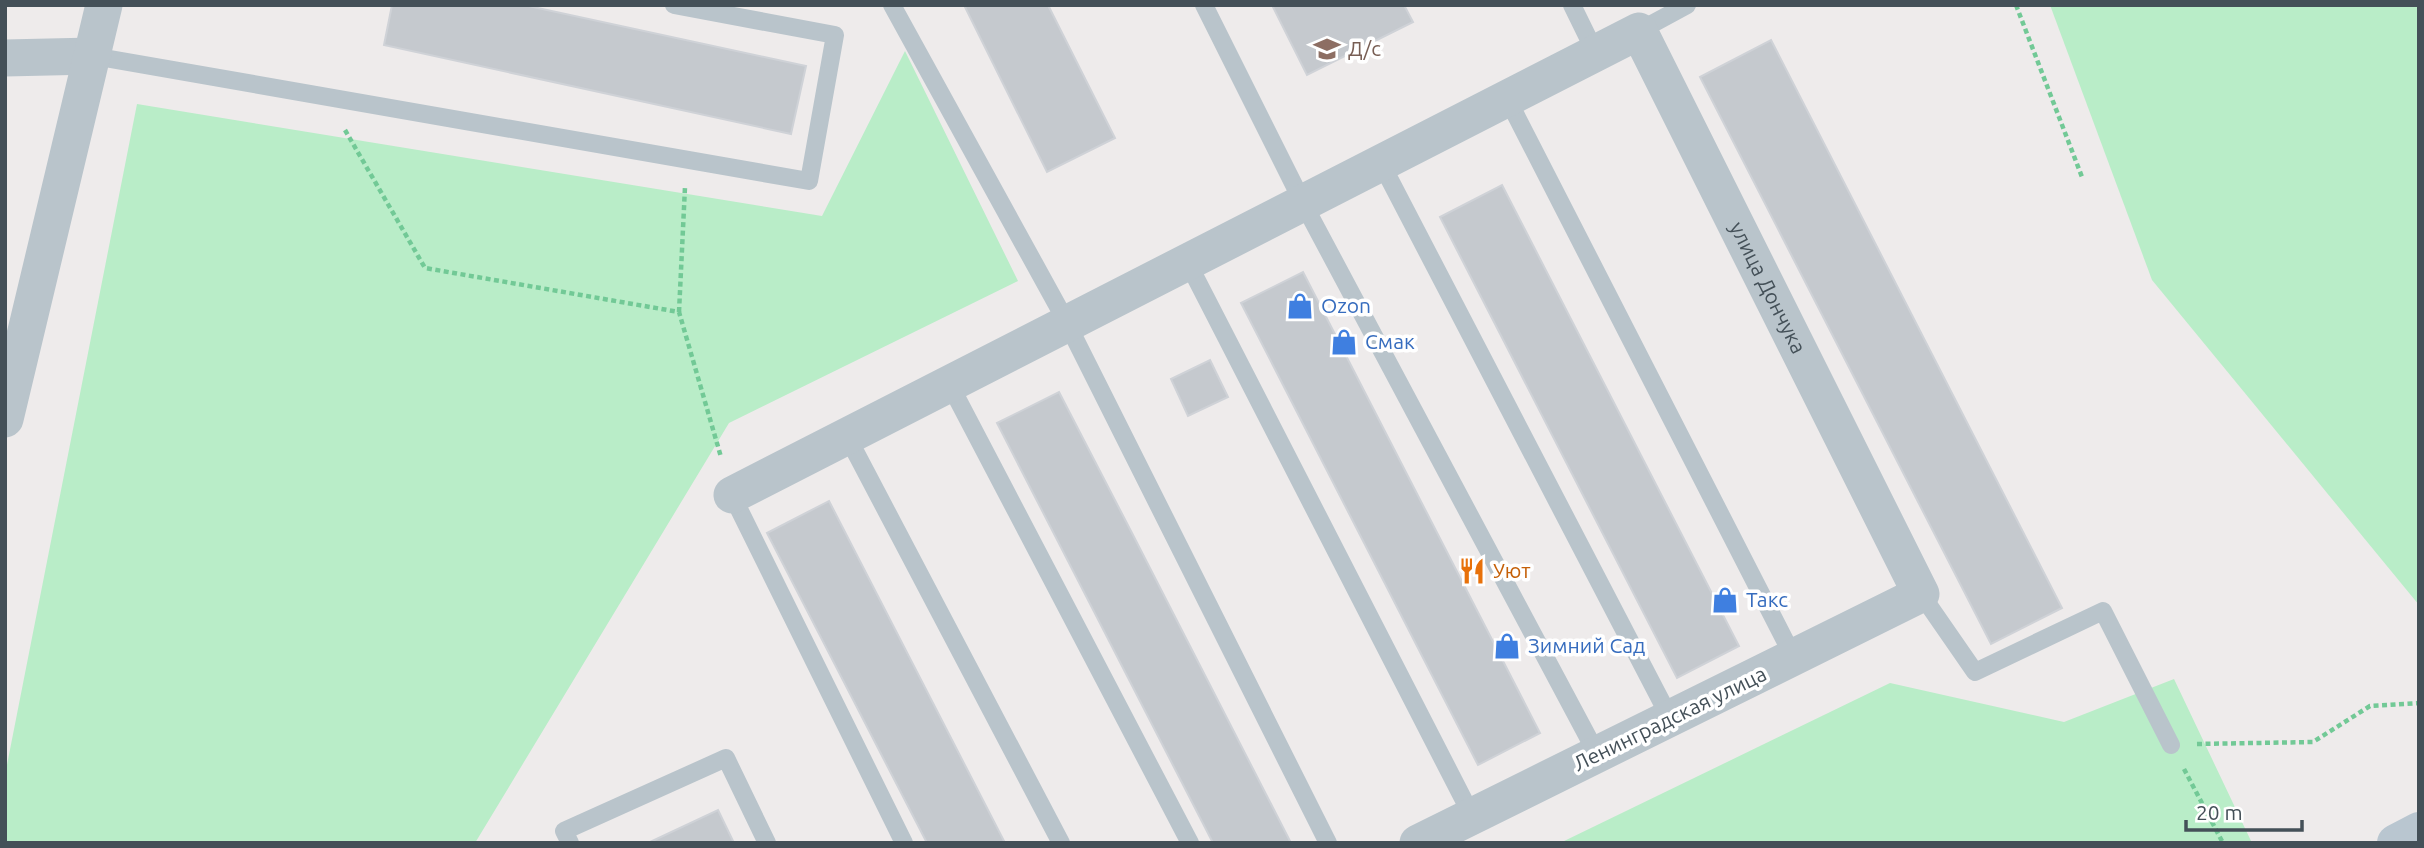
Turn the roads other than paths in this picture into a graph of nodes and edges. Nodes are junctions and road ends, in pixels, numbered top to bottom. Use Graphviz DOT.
graph roads {
  1 [pos="104,5"];
  2 [pos="674,5"];
  3 [pos="892,5"];
  4 [pos="1203,5"];
  5 [pos="1572,5"];
  6 [pos="1687,5"];
  7 [pos="1639,31"];
  8 [pos="1595,52"];
  9 [pos="93,57"];
  10 [pos="5,58"];
  11 [pos="1506,96"];
  12 [pos="1380,161"];
  13 [pos="1302,201"];
  14 [pos="1187,261"];
  15 [pos="1067,323"];
  16 [pos="949,383"];
  17 [pos="5,419"];
  18 [pos="847,436"];
  19 [pos="732,495"];
  20 [pos="1921,594"];
  21 [pos="1794,658"];
  22 [pos="1671,720"];
  23 [pos="2171,745"];
  24 [pos="1598,756"];
  25 [pos="1472,816"];
  26 [pos="2419,831"];
  27 [pos="570,843"];
  28 [pos="767,843"];
  29 [pos="904,843"];
  30 [pos="1061,843"];
  31 [pos="1190,843"];
  32 [pos="1328,843"];
  33 [pos="1418,843"];
  34 [pos="2396,843"];
  1 -- 9 [label="street"];
  2 -- 9 [label="lane"];
  3 -- 15 [label="lane"];
  4 -- 13 [label="lane"];
  5 -- 8 [label="lane"];
  6 -- 7 [label="lane"];
  7 -- 8 [label="street"];
  7 -- 20 [label="street, улица Дончука"];
  8 -- 11 [label="street"];
  9 -- 10 [label="street"];
  9 -- 17 [label="street"];
  11 -- 12 [label="street"];
  11 -- 21 [label="lane"];
  12 -- 13 [label="street"];
  12 -- 22 [label="lane"];
  13 -- 14 [label="street"];
  13 -- 24 [label="lane"];
  14 -- 15 [label="street"];
  14 -- 25 [label="lane"];
  15 -- 16 [label="street"];
  15 -- 32 [label="lane"];
  16 -- 18 [label="street"];
  16 -- 31 [label="lane"];
  18 -- 19 [label="street"];
  18 -- 30 [label="lane"];
  19 -- 29 [label="lane"];
  20 -- 21 [label="street, Ленинградская улица"];
  20 -- 23 [label="lane"];
  21 -- 22 [label="street, Ленинградская улица"];
  22 -- 24 [label="street, Ленинградская улица"];
  24 -- 25 [label="street, Ленинградская улица"];
  25 -- 33 [label="street, Ленинградская улица"];
  26 -- 34 [label="street"];
  27 -- 28 [label="lane"];
}
